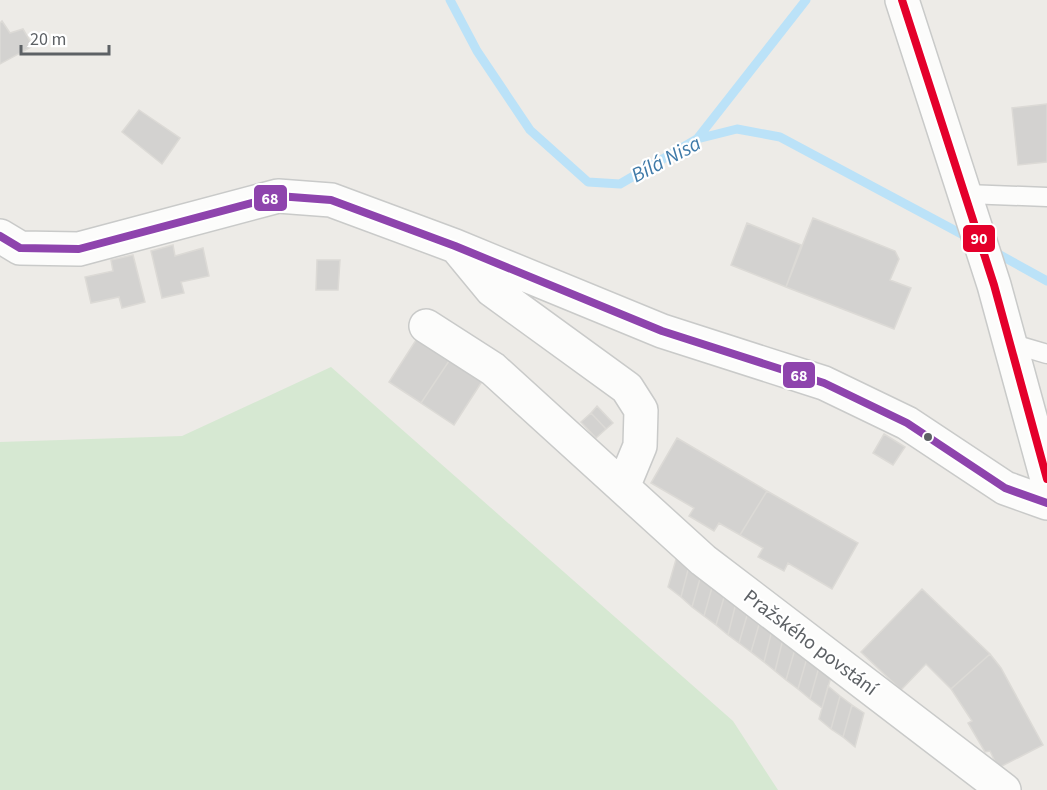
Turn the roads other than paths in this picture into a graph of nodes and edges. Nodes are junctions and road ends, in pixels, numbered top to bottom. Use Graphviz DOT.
graph roads {
  1 [pos="902,0"];
  2 [pos="966,194"];
  3 [pos="1047,197"];
  4 [pos="0,236"];
  5 [pos="455,246"];
  6 [pos="426,326"];
  7 [pos="1010,344"];
  8 [pos="1047,354"];
  9 [pos="1047,479"];
  10 [pos="623,487"];
  11 [pos="1047,503"];
  12 [pos="1004,790"];
  1 -- 2 [label="street"];
  2 -- 3 [label="lane"];
  2 -- 7 [label="street"];
  4 -- 5 [label="street"];
  5 -- 10 [label="street"];
  5 -- 11 [label="street"];
  6 -- 10 [label="street, Pražského povstání"];
  7 -- 8 [label="lane"];
  7 -- 9 [label="street"];
  10 -- 12 [label="street, Pražského povstání"];
}
